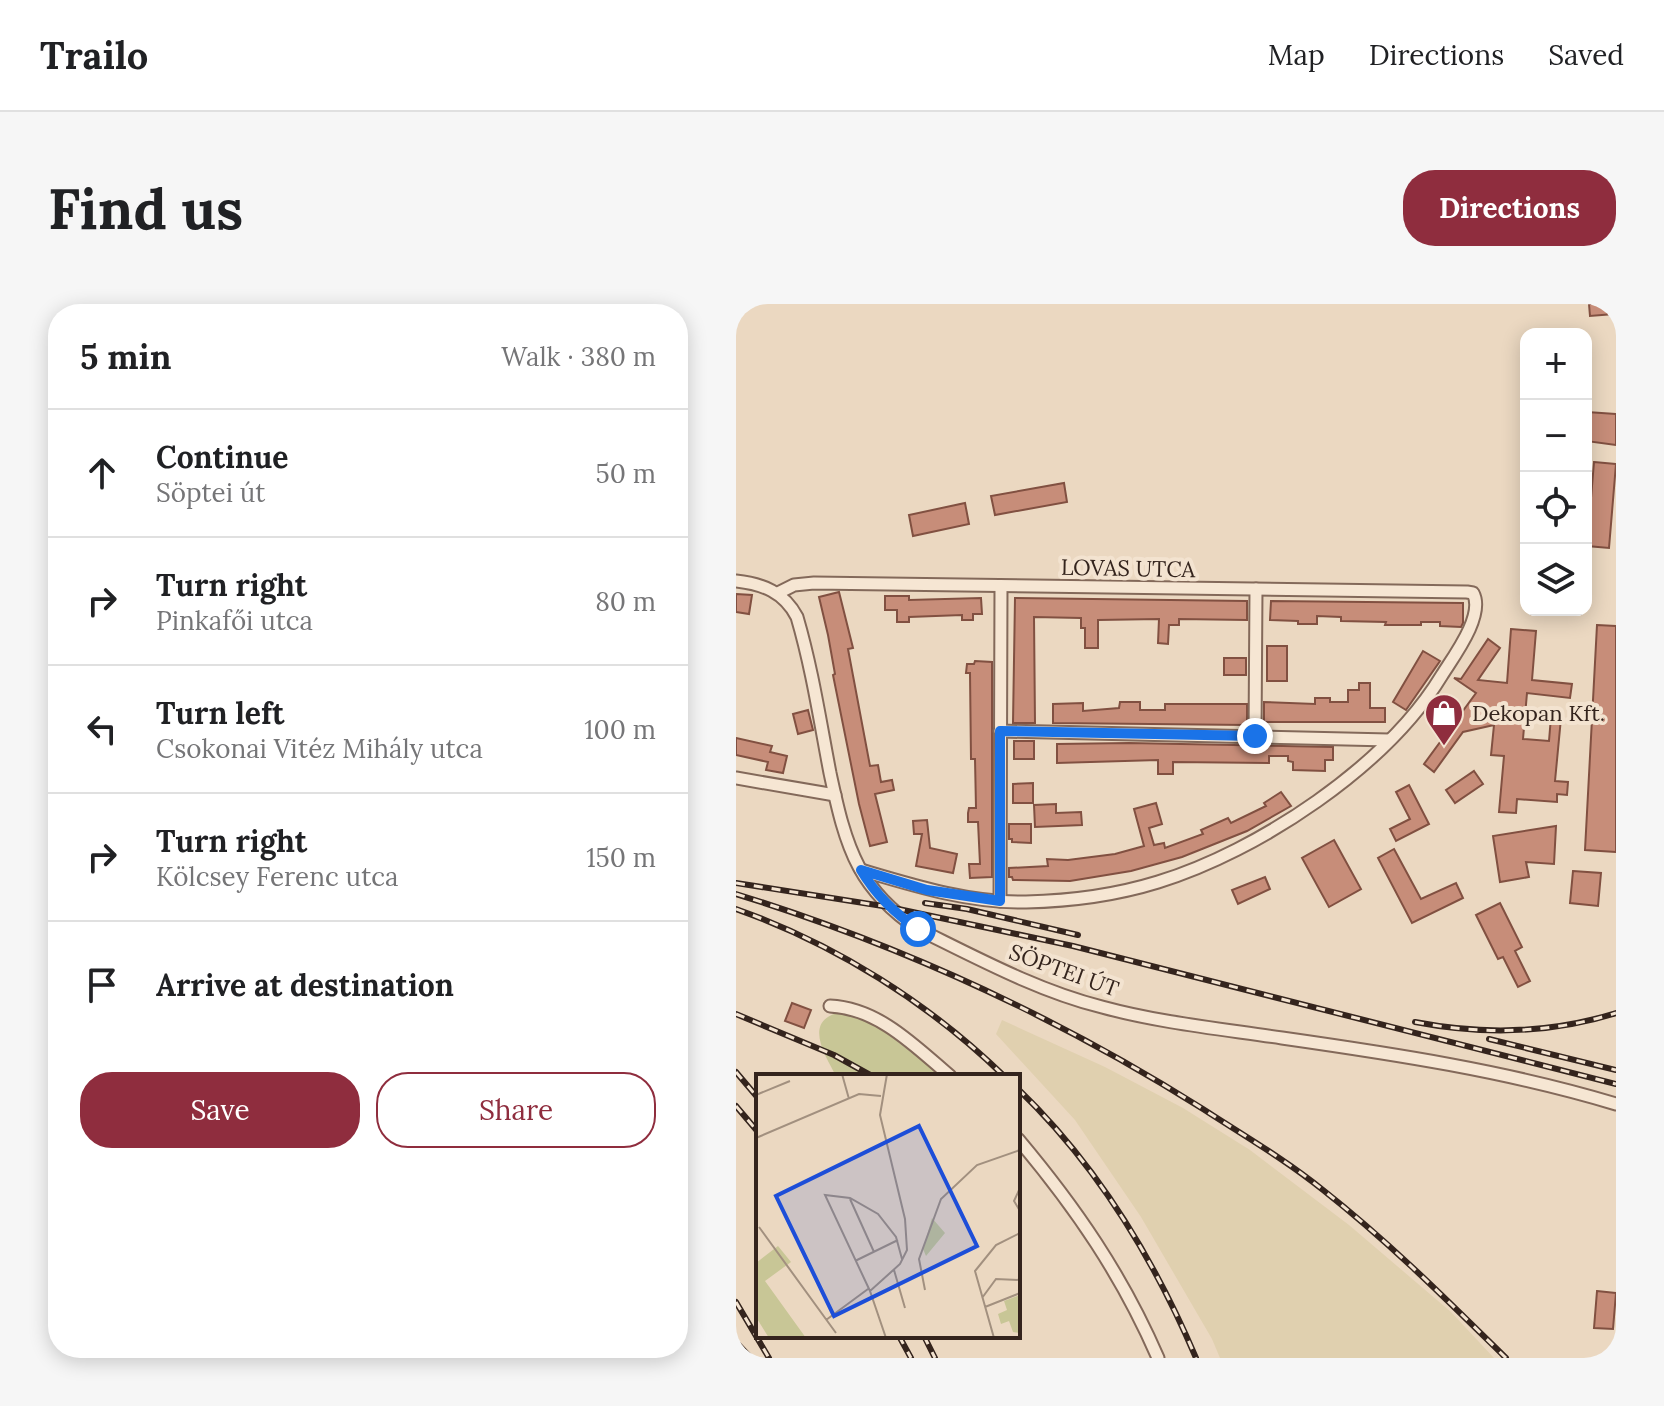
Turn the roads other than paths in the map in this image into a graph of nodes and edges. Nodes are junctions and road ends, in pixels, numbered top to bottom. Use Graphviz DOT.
graph roads {
  1 [pos="736,581"];
  2 [pos="1001,586"];
  3 [pos="1256,589"];
  4 [pos="778,593"];
  5 [pos="1000,731"];
  6 [pos="1255,736"];
  7 [pos="1389,740"];
  8 [pos="736,778"];
  9 [pos="835,795"];
  10 [pos="861,870"];
  11 [pos="1000,901"];
  12 [pos="830,1006"];
  13 [pos="947,1074"];
  14 [pos="1616,1104"];
  15 [pos="1020,1141"];
  16 [pos="1158,1358"];
  1 -- 4 [label="street"];
  2 -- 3 [label="street, LOVAS UTCA"];
  2 -- 4 [label="street, LOVAS UTCA"];
  2 -- 5 [label="street"];
  3 -- 6 [label="street"];
  3 -- 7 [label="street, LOVAS UTCA"];
  4 -- 9 [label="street, SÖPTEI ÚT"];
  5 -- 6 [label="street"];
  5 -- 11 [label="street"];
  6 -- 7 [label="street"];
  7 -- 11 [label="street"];
  8 -- 9 [label="street"];
  9 -- 10 [label="street, SÖPTEI ÚT"];
  10 -- 11 [label="street"];
  10 -- 14 [label="street, SÖPTEI ÚT"];
  12 -- 13 [label="street"];
  15 -- 16 [label="street"];
}
